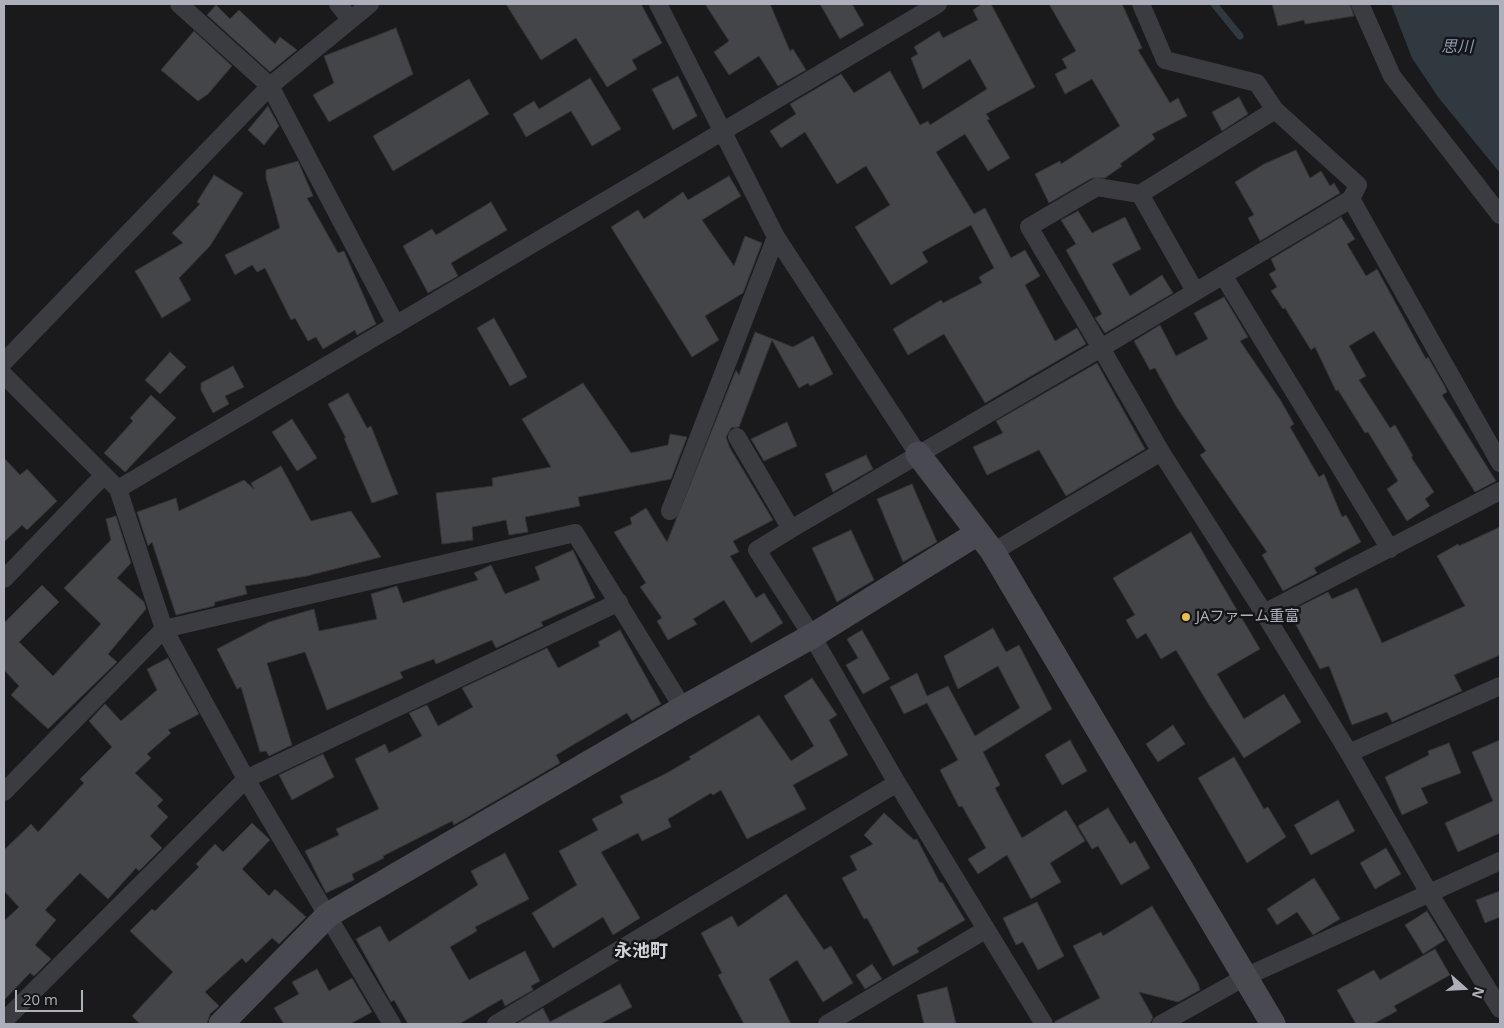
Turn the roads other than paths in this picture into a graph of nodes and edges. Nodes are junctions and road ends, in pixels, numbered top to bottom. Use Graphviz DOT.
graph roads {
  1 [pos="179,4"];
  2 [pos="338,4"];
  3 [pos="370,4"];
  4 [pos="658,4"];
  5 [pos="938,4"];
  6 [pos="1140,4"];
  7 [pos="1360,4"];
  8 [pos="350,19"];
  9 [pos="270,86"];
  10 [pos="1274,110"];
  11 [pos="723,130"];
  12 [pos="1140,194"];
  13 [pos="1351,199"];
  14 [pos="1500,215"];
  15 [pos="776,237"];
  16 [pos="1224,275"];
  17 [pos="1194,291"];
  18 [pos="396,325"];
  19 [pos="1101,348"];
  20 [pos="4,362"];
  21 [pos="4,376"];
  22 [pos="737,437"];
  23 [pos="1161,452"];
  24 [pos="918,454"];
  25 [pos="1500,463"];
  26 [pos="103,476"];
  27 [pos="118,489"];
  28 [pos="1500,491"];
  29 [pos="670,511"];
  30 [pos="791,529"];
  31 [pos="978,532"];
  32 [pos="1390,549"];
  33 [pos="993,552"];
  34 [pos="4,579"];
  35 [pos="619,602"];
  36 [pos="1264,613"];
  37 [pos="164,628"];
  38 [pos="812,636"];
  39 [pos="1500,686"];
  40 [pos="683,708"];
  41 [pos="1349,753"];
  42 [pos="246,779"];
  43 [pos="897,783"];
  44 [pos="4,792"];
  45 [pos="1500,861"];
  46 [pos="1429,894"];
  47 [pos="328,915"];
  48 [pos="985,930"];
  49 [pos="1244,977"];
  50 [pos="1500,1009"];
  51 [pos="4,1021"];
  52 [pos="221,1024"];
  53 [pos="392,1024"];
  54 [pos="496,1024"];
  55 [pos="827,1024"];
  56 [pos="1044,1024"];
  57 [pos="1161,1024"];
  58 [pos="1273,1024"];
  1 -- 9 [label="street"];
  2 -- 8 [label="street"];
  3 -- 8 [label="street"];
  4 -- 11 [label="street"];
  5 -- 11 [label="street"];
  6 -- 10 [label="street"];
  7 -- 14 [label="street"];
  8 -- 9 [label="street"];
  9 -- 18 [label="street"];
  9 -- 20 [label="street"];
  10 -- 12 [label="street"];
  10 -- 13 [label="street"];
  11 -- 15 [label="street"];
  11 -- 18 [label="street"];
  12 -- 17 [label="street"];
  12 -- 19 [label="street"];
  13 -- 16 [label="street"];
  13 -- 25 [label="street"];
  15 -- 24 [label="street"];
  15 -- 29 [label="street"];
  16 -- 17 [label="street"];
  16 -- 32 [label="street"];
  17 -- 19 [label="street"];
  18 -- 27 [label="street"];
  19 -- 23 [label="street"];
  19 -- 24 [label="street"];
  21 -- 26 [label="street"];
  22 -- 30 [label="street"];
  23 -- 33 [label="street"];
  23 -- 36 [label="street"];
  24 -- 30 [label="street"];
  24 -- 31 [label="street"];
  26 -- 27 [label="street"];
  26 -- 34 [label="street"];
  27 -- 37 [label="street"];
  28 -- 32 [label="street"];
  30 -- 38 [label="street"];
  31 -- 33 [label="street"];
  31 -- 38 [label="street"];
  32 -- 36 [label="street"];
  33 -- 49 [label="street"];
  35 -- 37 [label="street"];
  35 -- 40 [label="street"];
  35 -- 42 [label="street"];
  36 -- 41 [label="street"];
  37 -- 42 [label="street"];
  37 -- 44 [label="street"];
  38 -- 40 [label="street"];
  38 -- 43 [label="street"];
  39 -- 41 [label="street"];
  40 -- 47 [label="street"];
  41 -- 46 [label="street"];
  42 -- 47 [label="street"];
  42 -- 51 [label="street"];
  43 -- 48 [label="street"];
  43 -- 54 [label="street"];
  45 -- 46 [label="street"];
  46 -- 49 [label="street"];
  46 -- 50 [label="street"];
  47 -- 52 [label="street"];
  47 -- 53 [label="street"];
  48 -- 55 [label="street"];
  48 -- 56 [label="street"];
  49 -- 57 [label="street"];
  49 -- 58 [label="street"];
}
